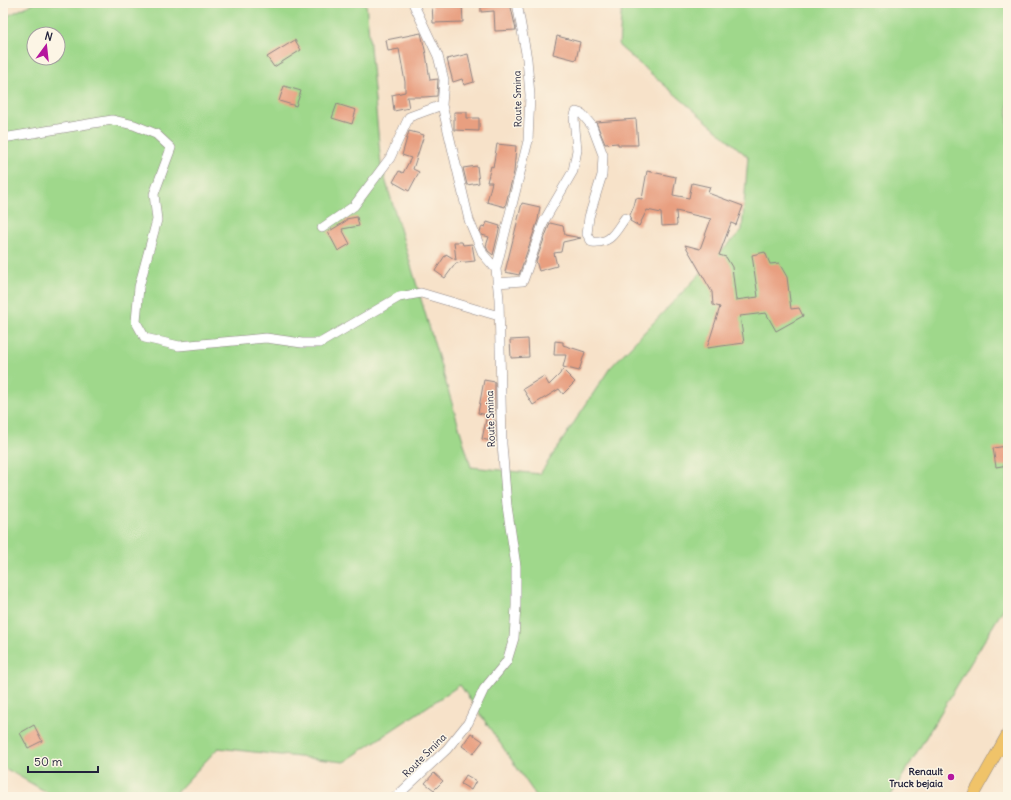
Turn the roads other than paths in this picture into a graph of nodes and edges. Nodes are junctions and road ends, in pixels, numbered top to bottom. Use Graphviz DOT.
graph roads {
  1 [pos="413,3"];
  2 [pos="517,3"];
  3 [pos="442,105"];
  4 [pos="3,138"];
  5 [pos="625,218"];
  6 [pos="322,228"];
  7 [pos="496,269"];
  8 [pos="497,283"];
  9 [pos="499,316"];
  10 [pos="1008,733"];
  11 [pos="396,797"];
  12 [pos="972,797"];
  1 -- 3 [label="street"];
  2 -- 7 [label="street, Route Smina"];
  3 -- 6 [label="street"];
  3 -- 7 [label="street"];
  4 -- 9 [label="street"];
  5 -- 8 [label="street"];
  7 -- 8 [label="street, Route Smina"];
  8 -- 9 [label="street, Route Smina"];
  9 -- 11 [label="street, Route Smina"];
  10 -- 12 [label="main road"];
}
